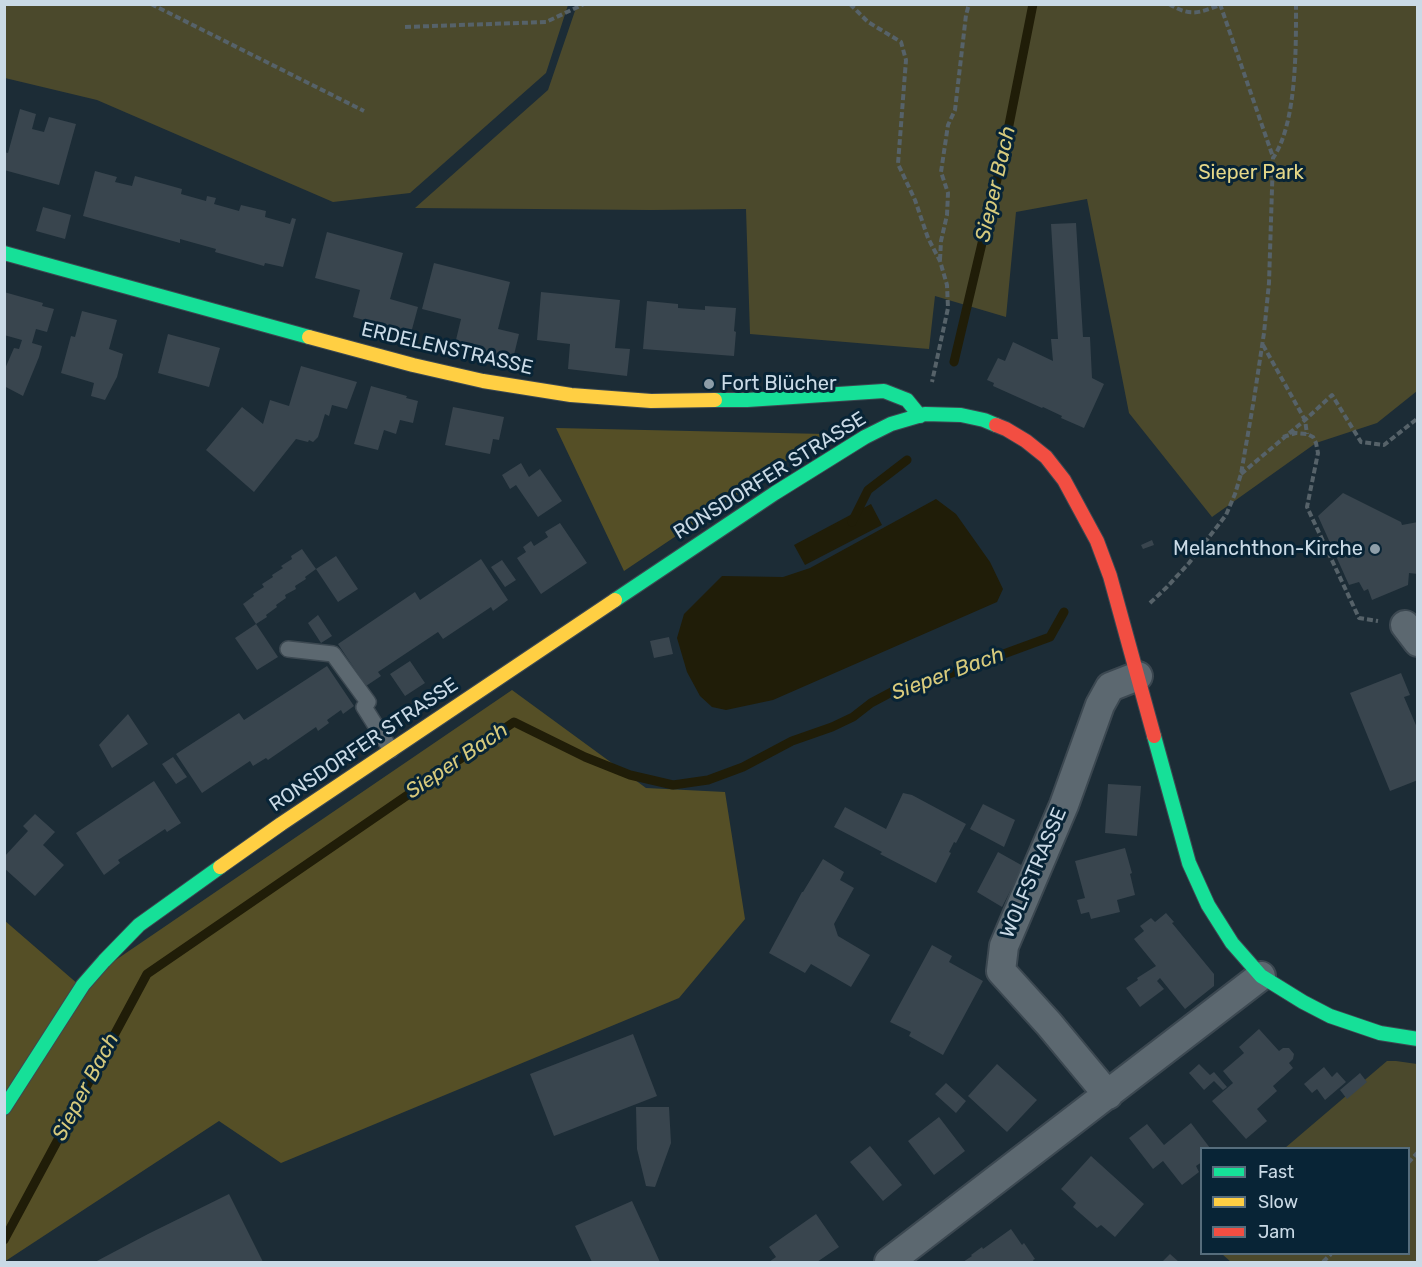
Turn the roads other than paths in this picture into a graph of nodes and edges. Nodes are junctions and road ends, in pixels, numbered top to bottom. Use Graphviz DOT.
graph roads {
  1 [pos="4,253"];
  2 [pos="922,415"];
  3 [pos="288,649"];
  4 [pos="1138,676"];
  5 [pos="391,750"];
  6 [pos="1261,976"];
  7 [pos="1418,1039"];
  8 [pos="1108,1095"];
  9 [pos="4,1107"];
  10 [pos="898,1260"];
  1 -- 2 [label="main road, ERDELENSTRASSE"];
  2 -- 4 [label="main road, RONSDORFER STRASSE"];
  2 -- 5 [label="main road, RONSDORFER STRASSE"];
  3 -- 5 [label="lane"];
  4 -- 6 [label="main road, RONSDORFER STRASSE"];
  4 -- 8 [label="street, WOLFSTRASSE"];
  5 -- 9 [label="main road, RONSDORFER STRASSE"];
  6 -- 7 [label="main road, RONSDORFER STRASSE"];
  6 -- 8 [label="street"];
  8 -- 10 [label="street"];
}
